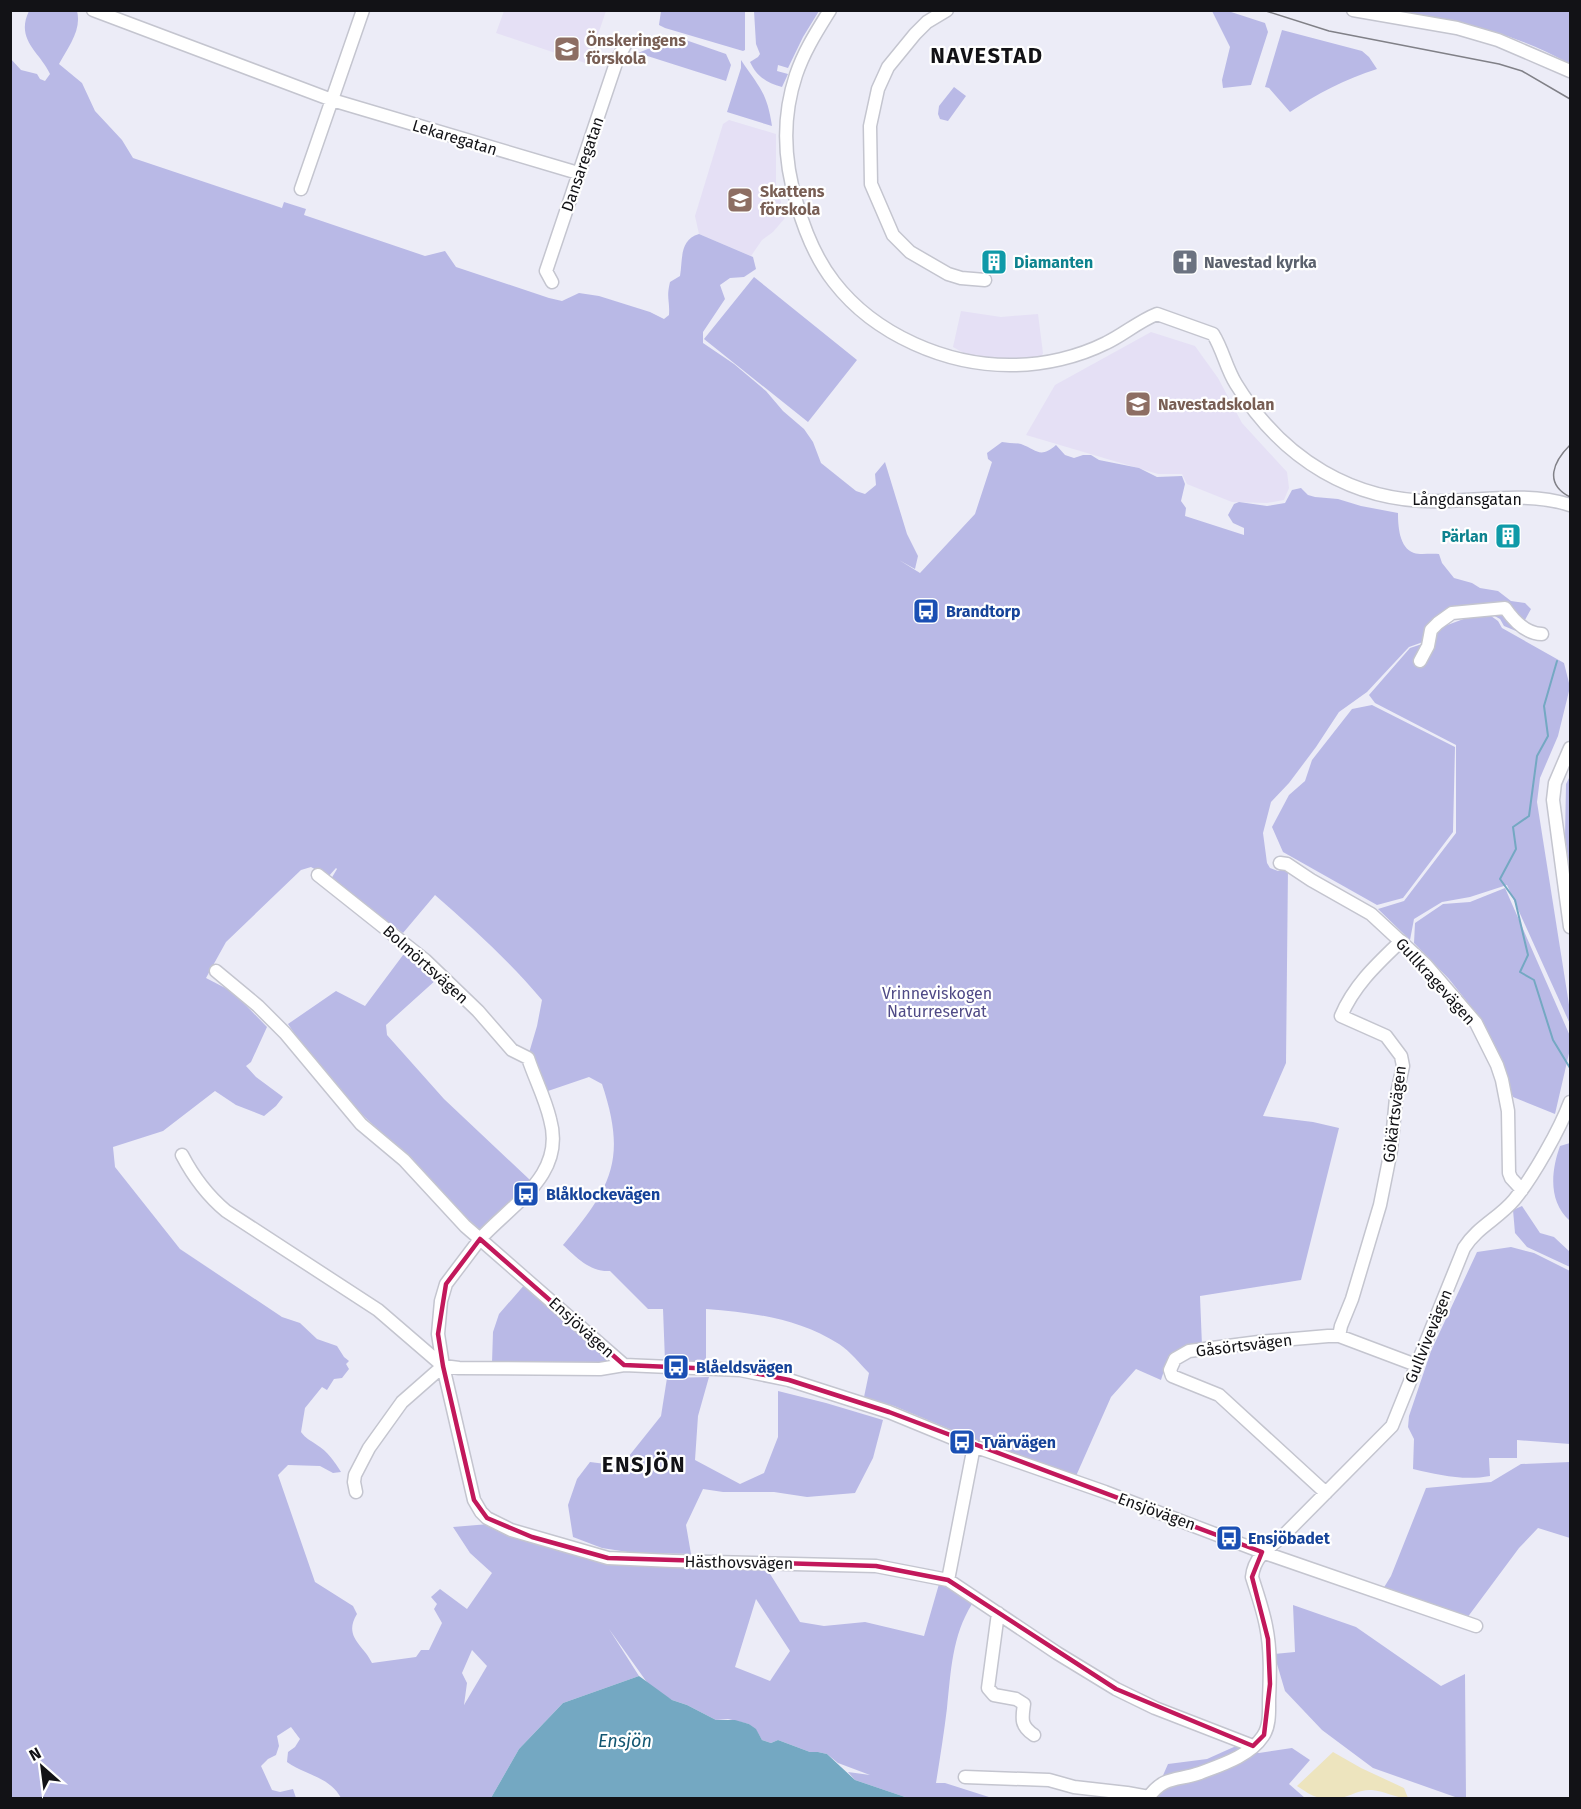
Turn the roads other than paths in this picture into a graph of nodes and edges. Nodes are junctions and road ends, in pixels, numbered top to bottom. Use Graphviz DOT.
graph roads {
  1 [pos="93,10"];
  2 [pos="363,10"];
  3 [pos="830,10"];
  4 [pos="947,10"];
  5 [pos="1353,10"];
  6 [pos="625,45"];
  7 [pos="1570,71"];
  8 [pos="332,100"];
  9 [pos="578,173"];
  10 [pos="301,189"];
  11 [pos="985,280"];
  12 [pos="552,282"];
  13 [pos="1570,505"];
  14 [pos="1542,634"];
  15 [pos="1420,661"];
  16 [pos="1570,748"];
  17 [pos="1280,862"];
  18 [pos="318,875"];
  19 [pos="1570,927"];
  20 [pos="1401,940"];
  21 [pos="216,971"];
  22 [pos="1570,1102"];
  23 [pos="182,1155"];
  24 [pos="1522,1190"];
  25 [pos="480,1239"];
  26 [pos="1338,1336"];
  27 [pos="624,1365"];
  28 [pos="1416,1365"];
  29 [pos="443,1366"];
  30 [pos="974,1446"];
  31 [pos="357,1492"];
  32 [pos="1326,1492"];
  33 [pos="1262,1552"];
  34 [pos="948,1580"];
  35 [pos="998,1614"];
  36 [pos="1476,1626"];
  37 [pos="1034,1735"];
  38 [pos="1253,1746"];
  39 [pos="965,1776"];
  40 [pos="1149,1798"];
  1 -- 8 [label="street, Lekaregatan"];
  2 -- 8 [label="street"];
  3 -- 13 [label="street, Långdansgatan"];
  4 -- 11 [label="street"];
  5 -- 7 [label="street"];
  6 -- 9 [label="street, Dansaregatan"];
  8 -- 9 [label="street, Lekaregatan"];
  8 -- 10 [label="street"];
  9 -- 12 [label="street, Dansaregatan"];
  14 -- 15 [label="street"];
  16 -- 19 [label="street"];
  17 -- 20 [label="street, Gullkragevägen"];
  18 -- 25 [label="street, Bolmörtsvägen"];
  20 -- 24 [label="street, Gullkragevägen"];
  20 -- 26 [label="street, Gökärtsvägen"];
  21 -- 25 [label="street"];
  22 -- 24 [label="street, Gullvivevägen"];
  23 -- 29 [label="street"];
  24 -- 28 [label="street, Gullvivevägen"];
  25 -- 27 [label="street, Ensjövägen"];
  25 -- 29 [label="street, Hästhovsvägen"];
  26 -- 28 [label="street, Gåsörtsvägen"];
  26 -- 32 [label="street, Gåsörtsvägen"];
  27 -- 29 [label="street"];
  27 -- 30 [label="street, Ensjövägen"];
  28 -- 32 [label="street, Gullvivevägen"];
  29 -- 31 [label="street"];
  29 -- 34 [label="street, Hästhovsvägen"];
  30 -- 33 [label="street, Ensjövägen"];
  30 -- 34 [label="street"];
  32 -- 33 [label="street, Gullvivevägen"];
  33 -- 36 [label="street, Ensjövägen"];
  33 -- 38 [label="street"];
  34 -- 35 [label="street, Hästhovsvägen"];
  35 -- 37 [label="street"];
  35 -- 38 [label="street, Hästhovsvägen"];
  38 -- 40 [label="street"];
  39 -- 40 [label="street"];
}
